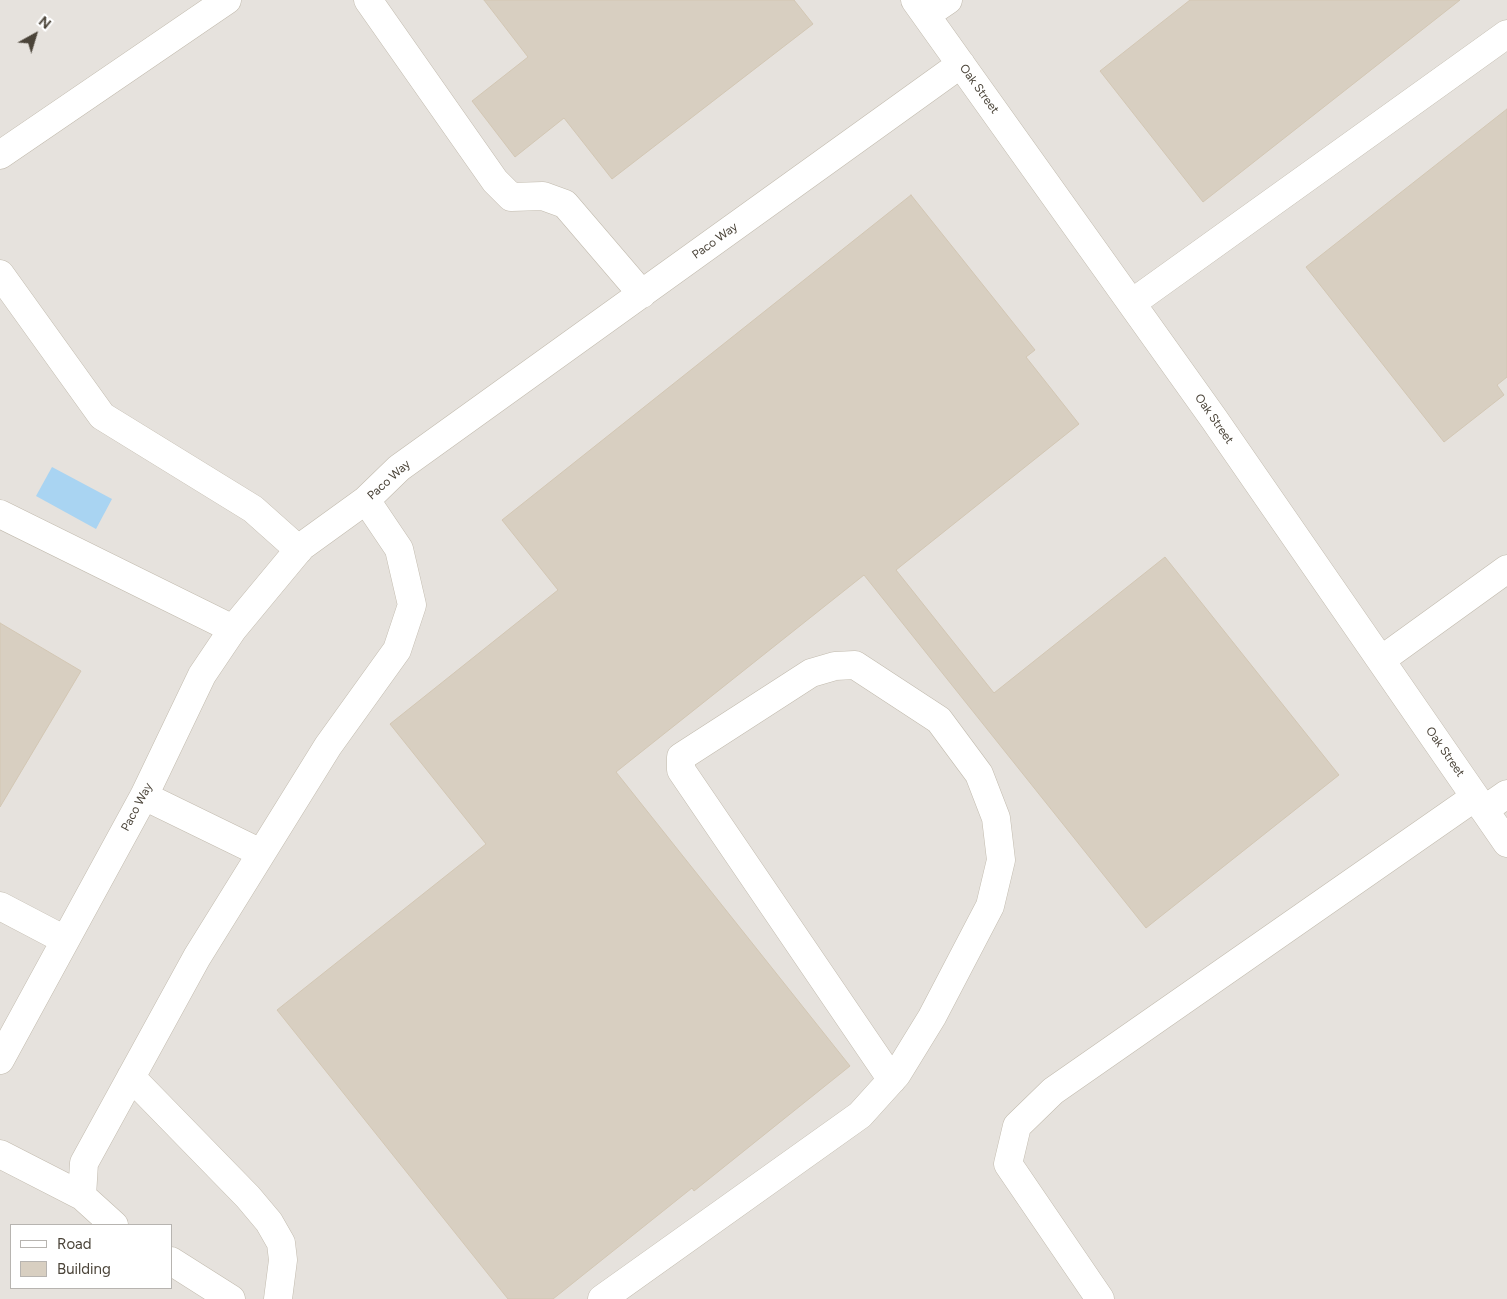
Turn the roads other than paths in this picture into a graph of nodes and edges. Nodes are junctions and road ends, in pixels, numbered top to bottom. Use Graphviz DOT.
graph roads {
  1 [pos="227,0"];
  2 [pos="368,0"];
  3 [pos="930,5"];
  4 [pos="1507,34"];
  5 [pos="961,64"];
  6 [pos="0,155"];
  7 [pos="0,274"];
  8 [pos="642,294"];
  9 [pos="1132,303"];
  10 [pos="366,500"];
  11 [pos="0,514"];
  12 [pos="299,550"];
  13 [pos="1507,569"];
  14 [pos="233,629"];
  15 [pos="1381,660"];
  16 [pos="1507,794"];
  17 [pos="144,796"];
  18 [pos="1480,804"];
  19 [pos="1507,843"];
  20 [pos="261,853"];
  21 [pos="0,906"];
  22 [pos="65,940"];
  23 [pos="0,1060"];
  24 [pos="131,1077"];
  25 [pos="892,1080"];
  26 [pos="0,1154"];
  27 [pos="82,1196"];
  28 [pos="113,1224"];
  29 [pos="172,1262"];
  30 [pos="231,1299"];
  31 [pos="278,1299"];
  32 [pos="602,1299"];
  33 [pos="1100,1299"];
  1 -- 6 [label="street"];
  2 -- 8 [label="street"];
  3 -- 5 [label="street, Oak Street"];
  4 -- 9 [label="street"];
  5 -- 8 [label="street, Paco Way"];
  5 -- 9 [label="street, Oak Street"];
  7 -- 12 [label="street"];
  8 -- 10 [label="street, Paco Way"];
  9 -- 15 [label="street, Oak Street"];
  10 -- 12 [label="street, Paco Way"];
  10 -- 20 [label="street"];
  11 -- 14 [label="street"];
  12 -- 14 [label="street, Paco Way"];
  13 -- 15 [label="street"];
  14 -- 17 [label="street, Paco Way"];
  15 -- 18 [label="street, Oak Street"];
  16 -- 18 [label="street"];
  17 -- 20 [label="street"];
  17 -- 22 [label="street, Paco Way"];
  18 -- 19 [label="street, Oak Street"];
  18 -- 33 [label="street"];
  20 -- 24 [label="street"];
  21 -- 22 [label="street"];
  22 -- 23 [label="street, Paco Way"];
  24 -- 27 [label="street"];
  24 -- 31 [label="street"];
  25 -- 25 [label="street"];
  25 -- 32 [label="street"];
  26 -- 27 [label="street"];
  27 -- 28 [label="street"];
  29 -- 30 [label="street"];
}
